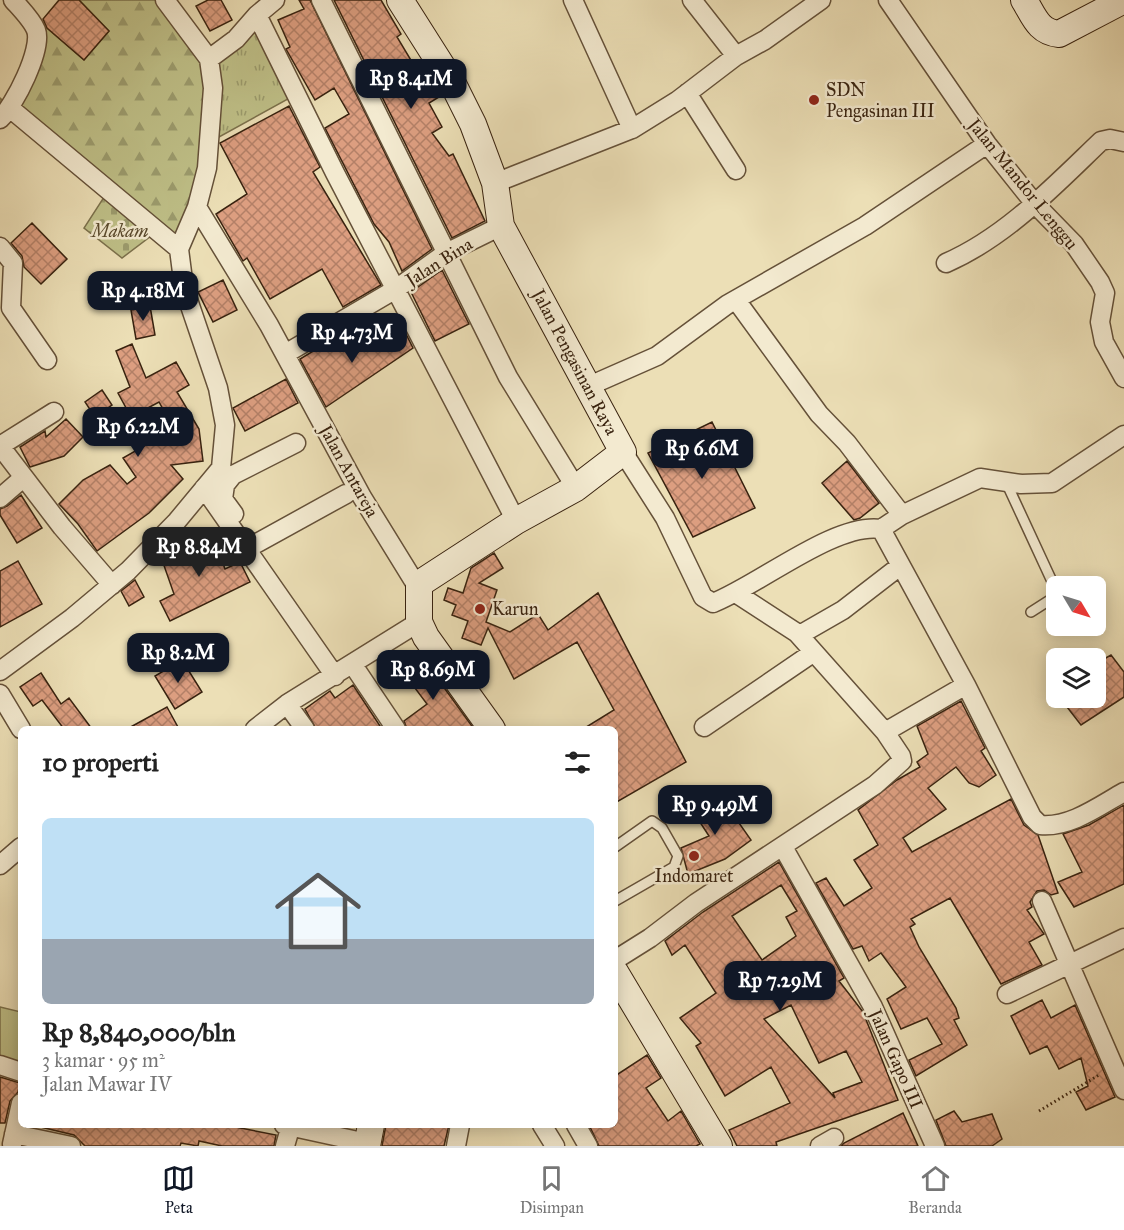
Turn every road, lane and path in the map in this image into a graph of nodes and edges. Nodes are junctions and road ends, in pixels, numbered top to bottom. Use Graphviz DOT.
graph roads {
  1 [pos="14,0"];
  2 [pos="165,0"];
  3 [pos="275,0"];
  4 [pos="321,0"];
  5 [pos="400,0"];
  6 [pos="573,0"];
  7 [pos="692,0"];
  8 [pos="821,0"];
  9 [pos="888,0"];
  10 [pos="1024,0"];
  11 [pos="1124,0"];
  12 [pos="257,15"];
  13 [pos="736,56"];
  14 [pos="208,59"];
  15 [pos="687,93"];
  16 [pos="5,114"];
  17 [pos="632,129"];
  18 [pos="1124,142"];
  19 [pos="987,144"];
  20 [pos="736,170"];
  21 [pos="495,183"];
  22 [pos="1035,204"];
  23 [pos="197,207"];
  24 [pos="501,226"];
  25 [pos="0,247"];
  26 [pos="179,249"];
  27 [pos="446,253"];
  28 [pos="946,263"];
  29 [pos="396,289"];
  30 [pos="736,300"];
  31 [pos="285,354"];
  32 [pos="47,360"];
  33 [pos="1124,378"];
  34 [pos="589,386"];
  35 [pos="54,412"];
  36 [pos="1124,435"];
  37 [pos="296,442"];
  38 [pos="0,446"];
  39 [pos="624,452"];
  40 [pos="23,478"];
  41 [pos="1006,482"];
  42 [pos="204,488"];
  43 [pos="576,488"];
  44 [pos="346,494"];
  45 [pos="0,498"];
  46 [pos="902,515"];
  47 [pos="516,521"];
  48 [pos="881,529"];
  49 [pos="252,546"];
  50 [pos="900,566"];
  51 [pos="1050,576"];
  52 [pos="419,584"];
  53 [pos="112,585"];
  54 [pos="737,594"];
  55 [pos="1046,602"];
  56 [pos="1031,612"];
  57 [pos="419,622"];
  58 [pos="797,633"];
  59 [pos="814,652"];
  60 [pos="353,666"];
  61 [pos="0,671"];
  62 [pos="335,676"];
  63 [pos="966,685"];
  64 [pos="0,694"];
  65 [pos="287,704"];
  66 [pos="19,726"];
  67 [pos="259,726"];
  68 [pos="303,726"];
  69 [pos="394,726"];
  70 [pos="490,726"];
  71 [pos="704,727"];
  72 [pos="885,732"];
  73 [pos="1124,792"];
  74 [pos="618,845"];
  75 [pos="783,847"];
  76 [pos="18,850"];
  77 [pos="0,865"];
  78 [pos="618,899"];
  79 [pos="1042,902"];
  80 [pos="1124,938"];
  81 [pos="618,958"];
  82 [pos="1070,964"];
  83 [pos="618,977"];
  84 [pos="1007,994"];
  85 [pos="0,1065"];
  86 [pos="1114,1066"];
  87 [pos="18,1071"];
  88 [pos="1124,1090"];
  89 [pos="1039,1112"];
  90 [pos="18,1117"];
  91 [pos="288,1128"];
  92 [pos="306,1128"];
  93 [pos="459,1128"];
  94 [pos="544,1128"];
  95 [pos="578,1128"];
  96 [pos="368,1138"];
  97 [pos="13,1140"];
  98 [pos="71,1146"];
  99 [pos="285,1146"];
  100 [pos="456,1146"];
  101 [pos="555,1146"];
  102 [pos="588,1146"];
  103 [pos="719,1146"];
  104 [pos="935,1146"];
  1 -- 16 [label="street"];
  2 -- 14 [label="street"];
  3 -- 12 [label="street"];
  4 -- 27 [label="street"];
  5 -- 21 [label="street, Jalan Pengasinan Raya"];
  6 -- 17 [label="street"];
  7 -- 13 [label="street"];
  8 -- 13 [label="street"];
  9 -- 19 [label="street, Jalan Mandor Lenggu"];
  10 -- 11 [label="street"];
  12 -- 14 [label="street"];
  12 -- 29 [label="street"];
  13 -- 15 [label="street"];
  14 -- 23 [label="street"];
  15 -- 17 [label="street"];
  15 -- 20 [label="street"];
  16 -- 26 [label="street"];
  17 -- 21 [label="street"];
  18 -- 22 [label="street"];
  19 -- 22 [label="street, Jalan Mandor Lenggu"];
  19 -- 30 [label="street"];
  21 -- 24 [label="street, Jalan Pengasinan Raya"];
  22 -- 28 [label="street"];
  22 -- 33 [label="street, Jalan Mandor Lenggu"];
  23 -- 26 [label="street"];
  23 -- 31 [label="street, Jalan Antareja"];
  24 -- 27 [label="street, Jalan Bina"];
  24 -- 34 [label="street, Jalan Pengasinan Raya"];
  25 -- 32 [label="street"];
  26 -- 42 [label="street"];
  27 -- 29 [label="street, Jalan Bina"];
  27 -- 43 [label="street"];
  29 -- 31 [label="street, Jalan Bina"];
  29 -- 47 [label="street"];
  30 -- 34 [label="street"];
  30 -- 46 [label="street"];
  31 -- 52 [label="street, Jalan Antareja"];
  34 -- 39 [label="street, Jalan Pengasinan Raya"];
  35 -- 38 [label="street"];
  36 -- 41 [label="street"];
  37 -- 49 [label="street"];
  38 -- 40 [label="street"];
  39 -- 43 [label="street, Jalan Pengasinan Raya"];
  39 -- 54 [label="street"];
  40 -- 45 [label="street"];
  40 -- 53 [label="street"];
  41 -- 46 [label="street"];
  41 -- 51 [label="lane"];
  42 -- 49 [label="street"];
  42 -- 53 [label="street"];
  43 -- 47 [label="street, Jalan Pengasinan Raya"];
  44 -- 49 [label="street"];
  46 -- 48 [label="street"];
  47 -- 52 [label="street, Jalan Pengasinan Raya"];
  48 -- 50 [label="street"];
  48 -- 54 [label="street"];
  49 -- 62 [label="street"];
  50 -- 58 [label="street"];
  50 -- 63 [label="street"];
  52 -- 57 [label="street"];
  53 -- 61 [label="street"];
  54 -- 58 [label="street"];
  55 -- 56 [label="lane"];
  57 -- 60 [label="street"];
  57 -- 70 [label="street"];
  58 -- 59 [label="street"];
  59 -- 71 [label="street"];
  59 -- 72 [label="street"];
  60 -- 62 [label="street"];
  60 -- 69 [label="street"];
  62 -- 65 [label="street"];
  63 -- 72 [label="street"];
  63 -- 73 [label="street"];
  64 -- 66 [label="street"];
  65 -- 67 [label="street"];
  65 -- 68 [label="street"];
  72 -- 75 [label="street"];
  74 -- 78 [label="lane"];
  75 -- 81 [label="street"];
  75 -- 104 [label="street, Jalan Gapo III"];
  76 -- 77 [label="street"];
  79 -- 82 [label="street"];
  80 -- 82 [label="street"];
  82 -- 84 [label="street"];
  82 -- 86 [label="street"];
  83 -- 103 [label="street"];
  85 -- 87 [label="street"];
  86 -- 88 [label="street"];
  86 -- 89 [label="path"];
  90 -- 97 [label="street"];
  91 -- 99 [label="street"];
  92 -- 96 [label="street"];
  93 -- 100 [label="street"];
  94 -- 101 [label="street"];
  95 -- 102 [label="street"];
  97 -- 98 [label="street"];
}
